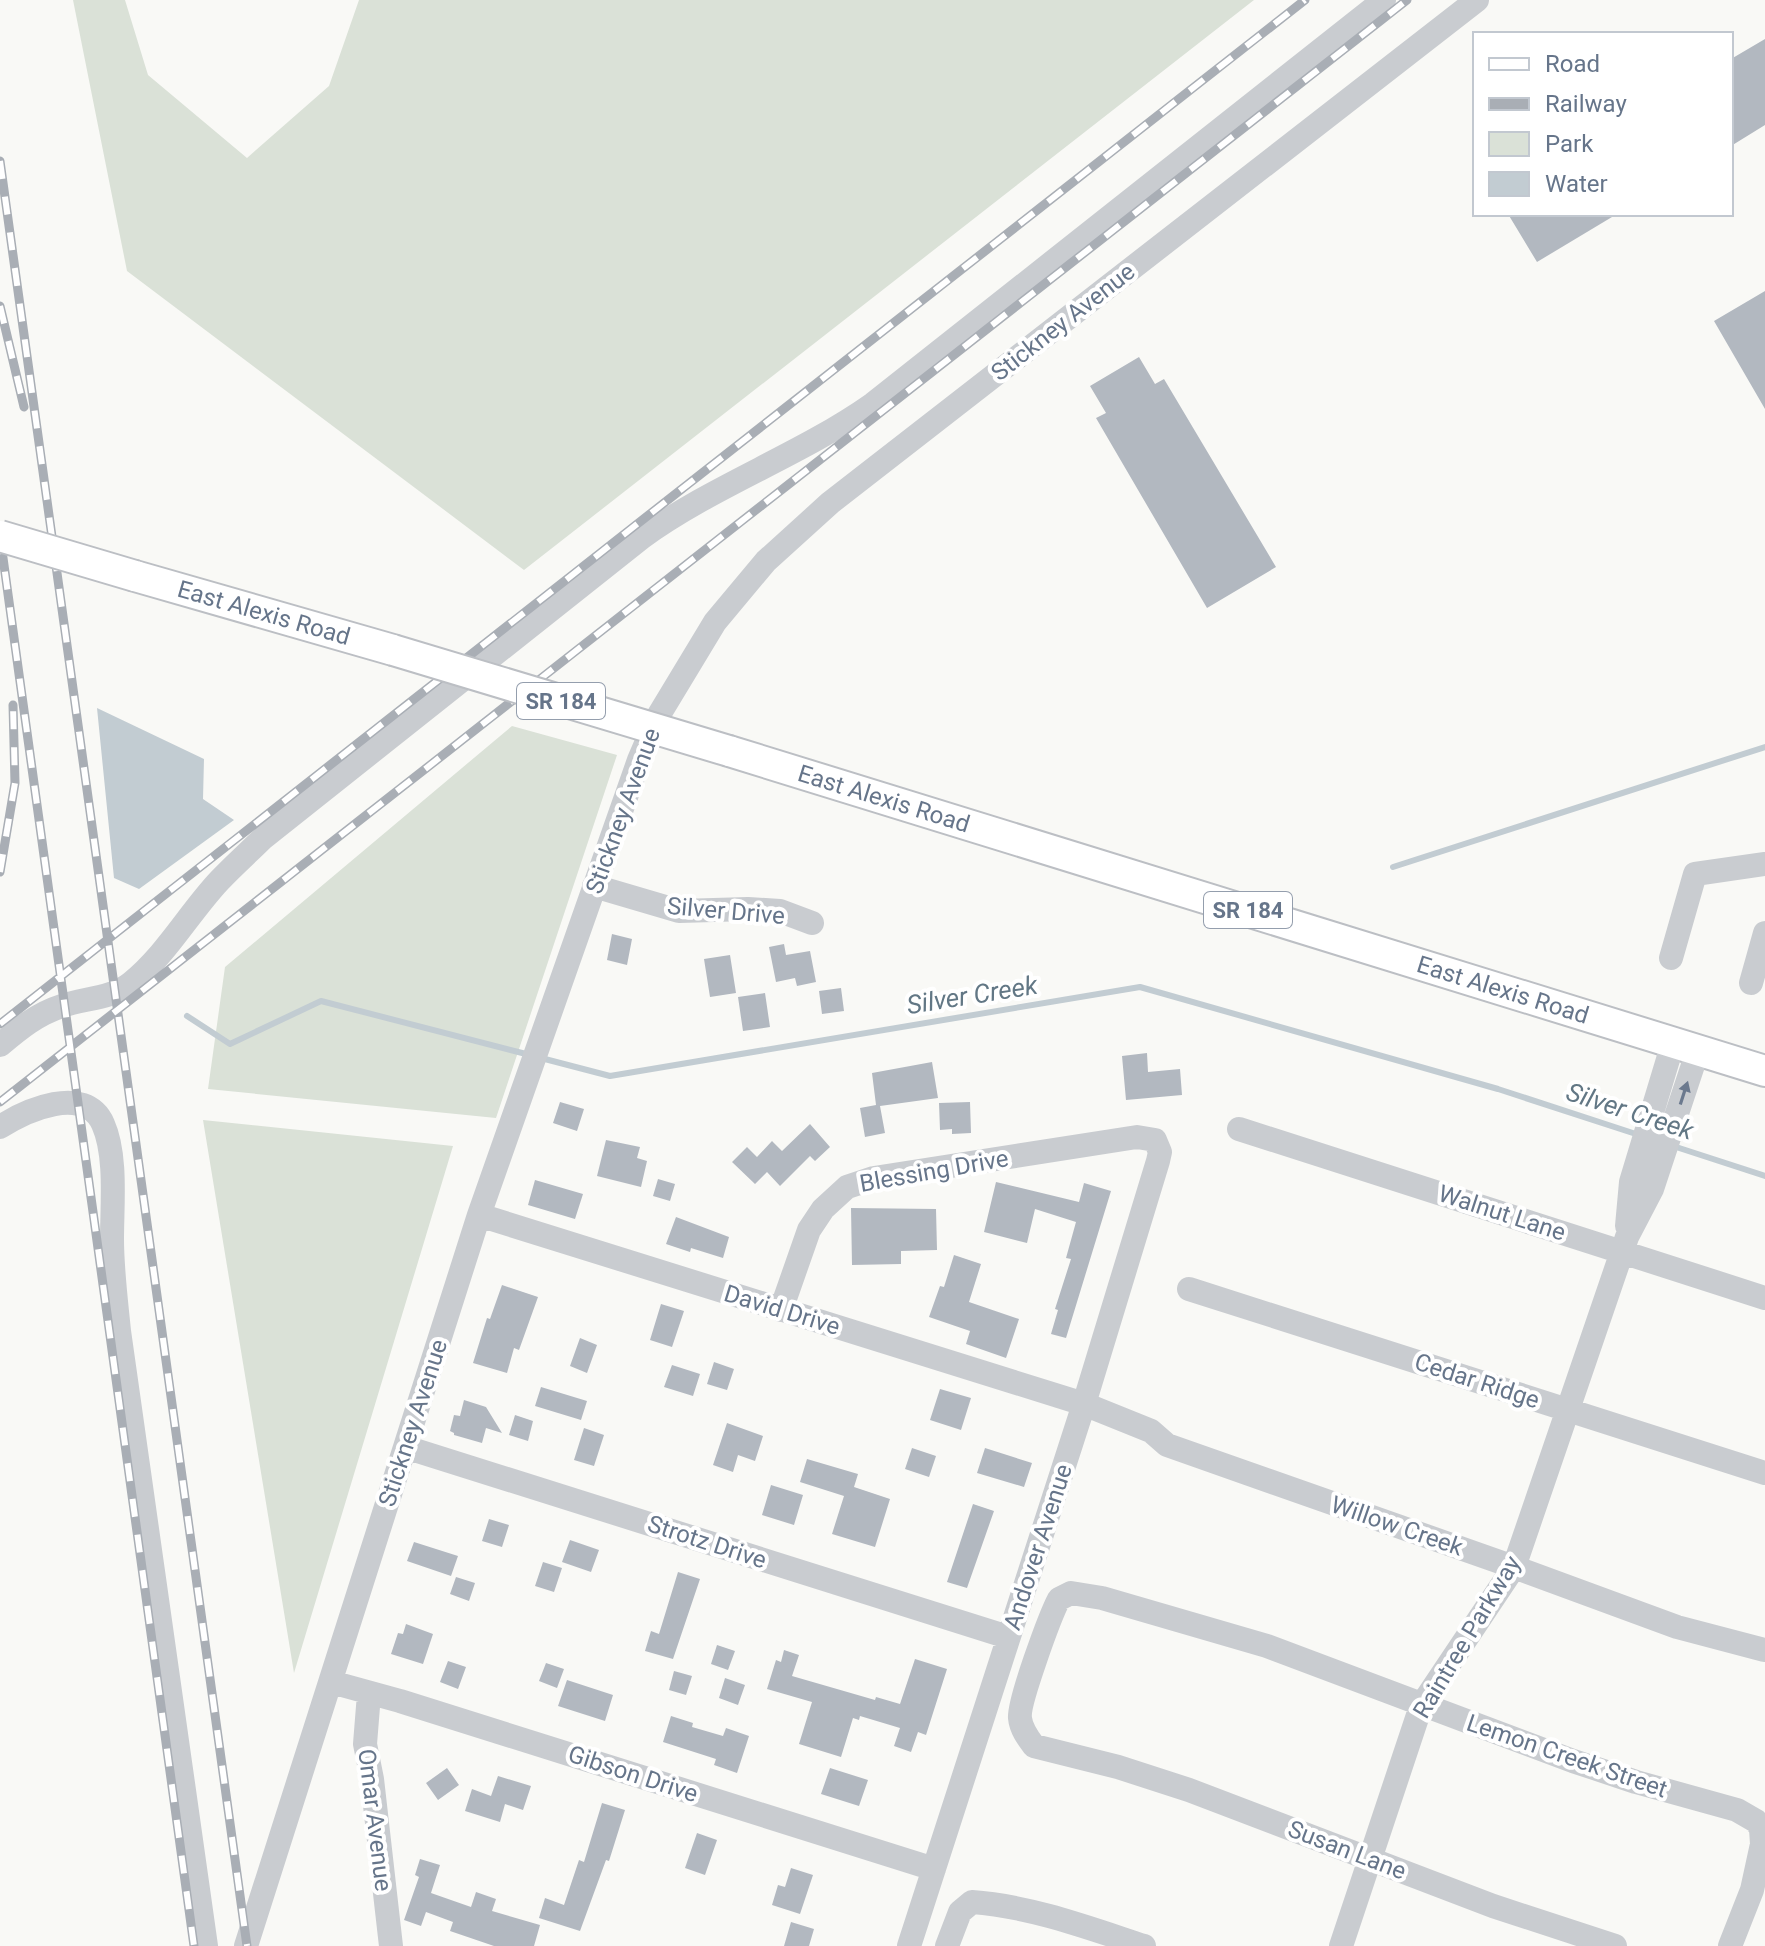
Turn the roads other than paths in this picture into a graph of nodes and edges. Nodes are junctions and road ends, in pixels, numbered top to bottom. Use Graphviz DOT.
graph roads {
  1 [pos="1384,0"];
  2 [pos="1477,0"];
  3 [pos="0,536"];
  4 [pos="1765,864"];
  5 [pos="594,886"];
  6 [pos="812,923"];
  7 [pos="1765,933"];
  8 [pos="1671,958"];
  9 [pos="1751,983"];
  10 [pos="0,1045"];
  11 [pos="1685,1046"];
  12 [pos="1765,1071"];
  13 [pos="0,1127"];
  14 [pos="1239,1129"];
  15 [pos="1159,1146"];
  16 [pos="479,1215"];
  17 [pos="1624,1244"];
  18 [pos="1189,1289"];
  19 [pos="1765,1298"];
  20 [pos="781,1310"];
  21 [pos="1084,1404"];
  22 [pos="1568,1410"];
  23 [pos="1167,1445"];
  24 [pos="405,1447"];
  25 [pos="1765,1473"];
  26 [pos="1514,1567"];
  27 [pos="1121,1603"];
  28 [pos="1008,1637"];
  29 [pos="1764,1650"];
  30 [pos="331,1682"];
  31 [pos="369,1694"];
  32 [pos="1421,1706"];
  33 [pos="1370,1858"];
  34 [pos="934,1869"];
  35 [pos="251,1944"];
  36 [pos="206,1946"];
  37 [pos="391,1946"];
  38 [pos="909,1946"];
  39 [pos="947,1946"];
  40 [pos="1144,1946"];
  41 [pos="1341,1946"];
  42 [pos="1615,1946"];
  43 [pos="1730,1946"];
  1 -- 10 [label="street"];
  2 -- 5 [label="street, Stickney Avenue"];
  3 -- 11 [label="main road, East Alexis Road / SR 184, bridge"];
  4 -- 8 [label="street"];
  5 -- 6 [label="street, Silver Drive"];
  5 -- 16 [label="street, Stickney Avenue"];
  7 -- 9 [label="street"];
  11 -- 12 [label="main road, East Alexis Road / SR 184"];
  11 -- 17 [label="street, Raintree Parkway"];
  13 -- 36 [label="street"];
  14 -- 17 [label="street, Walnut Lane"];
  15 -- 20 [label="street, Blessing Drive"];
  15 -- 21 [label="street, Andover Avenue"];
  16 -- 20 [label="street, David Drive"];
  16 -- 24 [label="street, Stickney Avenue"];
  17 -- 19 [label="street, Walnut Lane"];
  17 -- 22 [label="street, Raintree Parkway"];
  18 -- 22 [label="street, Cedar Ridge"];
  20 -- 21 [label="street, David Drive"];
  21 -- 23 [label="street, David Drive"];
  21 -- 28 [label="street, Andover Avenue"];
  22 -- 25 [label="street, Cedar Ridge"];
  22 -- 26 [label="street, Raintree Parkway"];
  23 -- 26 [label="street, Willow Creek"];
  24 -- 28 [label="street, Strotz Drive"];
  24 -- 30 [label="street, Stickney Avenue"];
  26 -- 29 [label="street, Willow Creek"];
  26 -- 32 [label="street, Raintree Parkway"];
  27 -- 32 [label="street, Lemon Creek Street"];
  27 -- 33 [label="street, Susan Lane"];
  28 -- 34 [label="street, Andover Avenue"];
  30 -- 31 [label="street, Gibson Drive"];
  30 -- 35 [label="street, Stickney Avenue"];
  31 -- 34 [label="street, Gibson Drive"];
  31 -- 37 [label="street, Omar Avenue"];
  32 -- 33 [label="street, Raintree Parkway"];
  32 -- 43 [label="street, Lemon Creek Street"];
  33 -- 41 [label="street, Raintree Parkway"];
  33 -- 42 [label="street, Susan Lane"];
  34 -- 38 [label="street, Andover Avenue"];
  39 -- 40 [label="street"];
}
